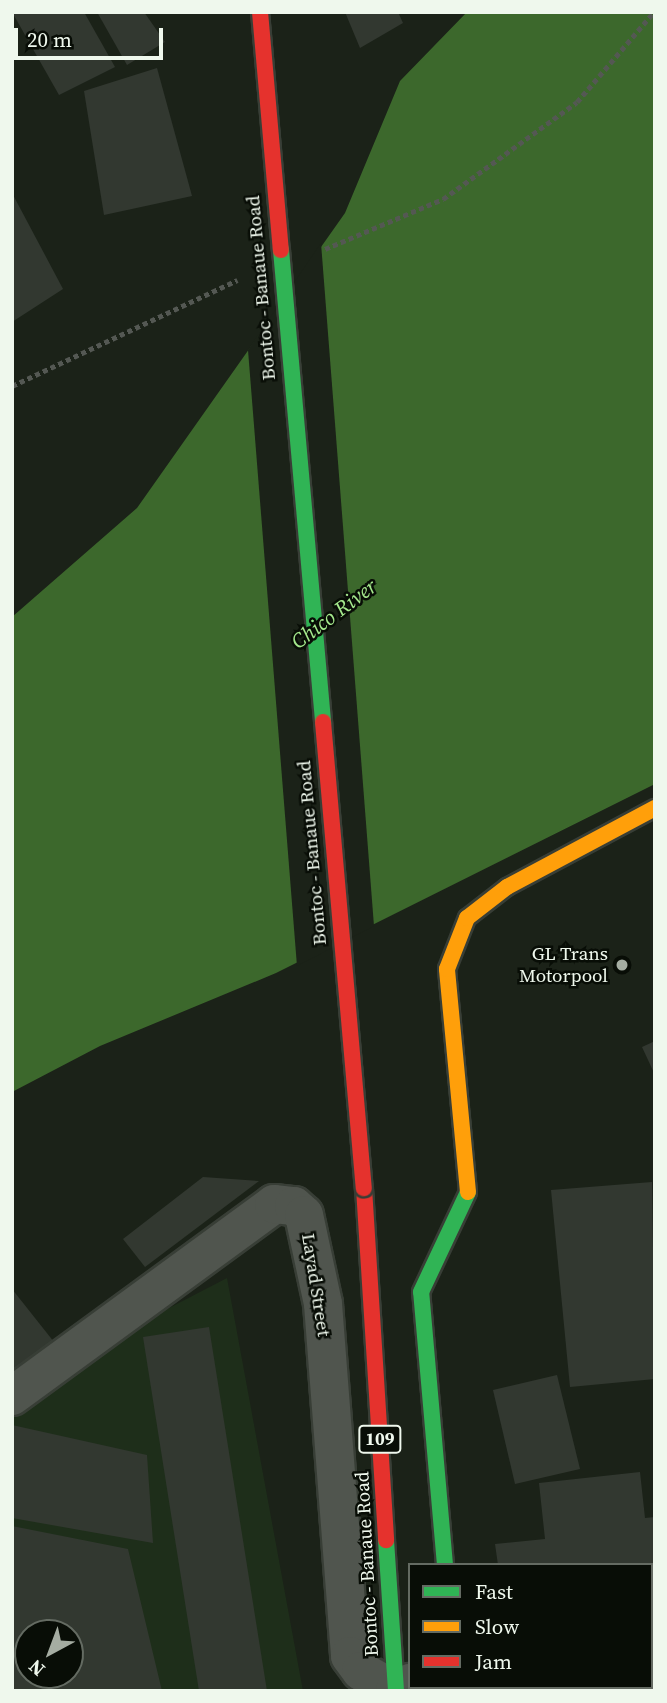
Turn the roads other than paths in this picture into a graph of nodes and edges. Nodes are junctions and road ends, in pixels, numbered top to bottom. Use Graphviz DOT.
graph roads {
  1 [pos="260,12"];
  2 [pos="655,807"];
  3 [pos="12,1396"];
  4 [pos="445,1563"];
  5 [pos="400,1688"];
  1 -- 5 [label="main road, Bontoc - Banaue Road / 109, bridge"];
  2 -- 4 [label="main road"];
  3 -- 5 [label="street, Layad Street"];
}
